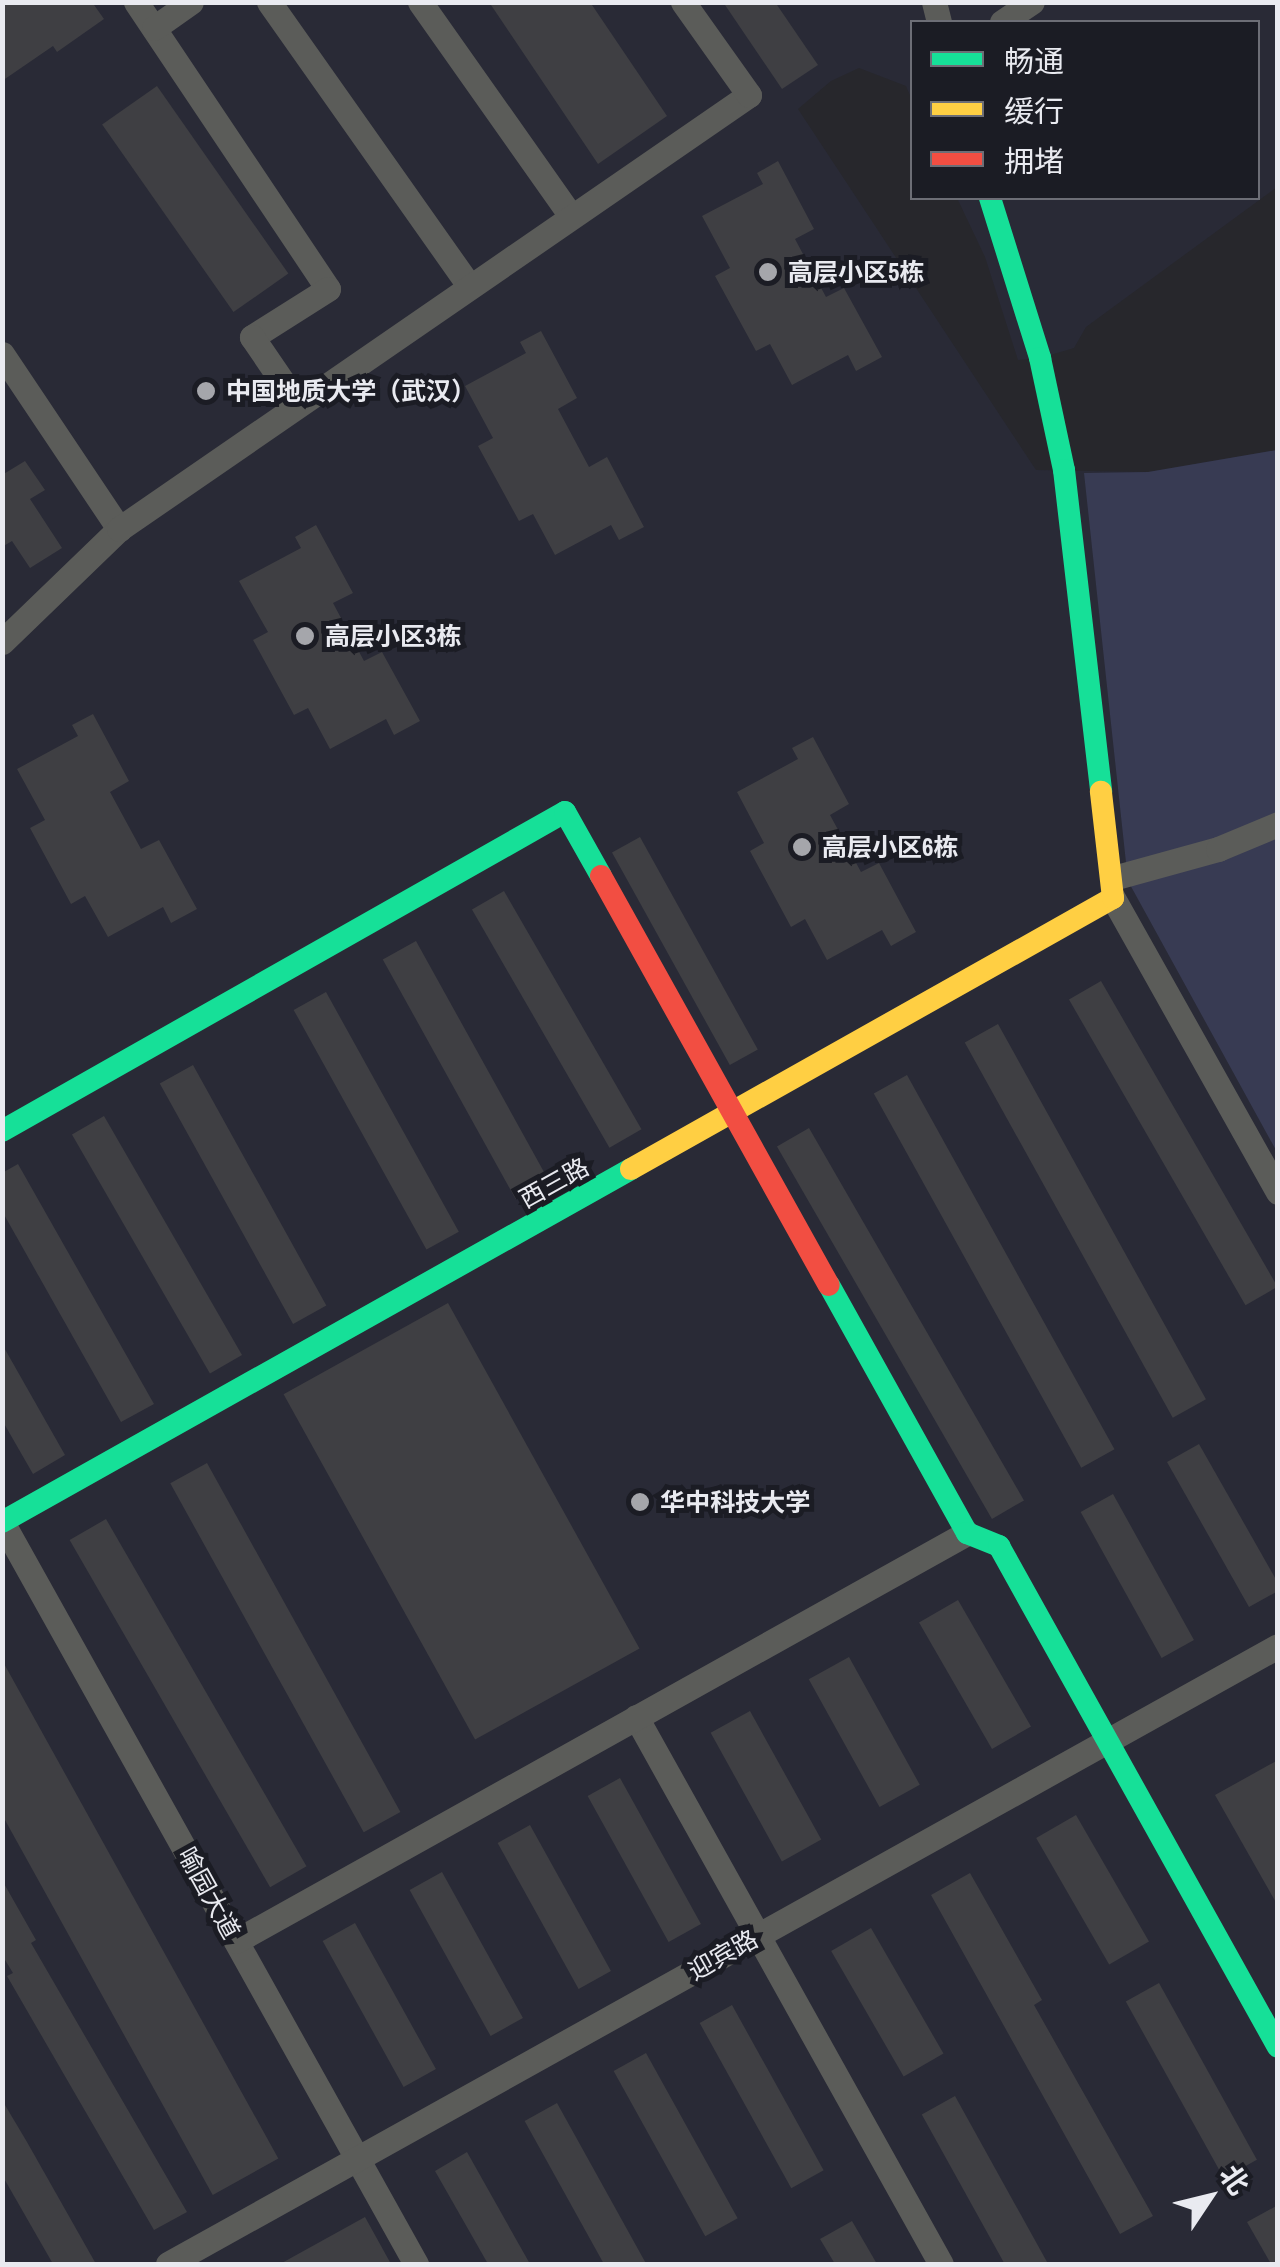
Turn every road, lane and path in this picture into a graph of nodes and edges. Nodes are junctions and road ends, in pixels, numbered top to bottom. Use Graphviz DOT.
graph roads {
  1 [pos="136,2"];
  2 [pos="191,2"];
  3 [pos="269,2"];
  4 [pos="420,2"];
  5 [pos="684,2"];
  6 [pos="1032,2"];
  7 [pos="1005,20"];
  8 [pos="154,28"];
  9 [pos="991,200"];
  10 [pos="571,216"];
  11 [pos="469,286"];
  12 [pos="2,354"];
  13 [pos="297,403"];
  14 [pos="119,529"];
  15 [pos="2,642"];
  16 [pos="1278,824"];
  17 [pos="1113,888"];
  18 [pos="734,1114"];
  19 [pos="2,1131"];
  20 [pos="1278,1192"];
  21 [pos="2,1522"];
  22 [pos="967,1533"];
  23 [pos="1278,1646"];
  24 [pos="636,1718"];
  25 [pos="1107,1741"];
  26 [pos="758,1936"];
  27 [pos="236,1941"];
  28 [pos="1278,2047"];
  29 [pos="357,2159"];
  30 [pos="168,2264"];
  31 [pos="416,2264"];
  32 [pos="941,2264"];
  1 -- 8 [label="street"];
  2 -- 8 [label="street"];
  3 -- 11 [label="street"];
  4 -- 10 [label="street"];
  5 -- 10 [label="street"];
  6 -- 7 [label="street"];
  8 -- 13 [label="street"];
  9 -- 17 [label="street"];
  10 -- 11 [label="street"];
  11 -- 13 [label="street"];
  12 -- 14 [label="street"];
  13 -- 14 [label="street"];
  14 -- 15 [label="street"];
  16 -- 17 [label="street"];
  17 -- 18 [label="street, 西三路"];
  17 -- 20 [label="street"];
  18 -- 19 [label="street"];
  18 -- 21 [label="street, 西三路"];
  18 -- 22 [label="street"];
  21 -- 27 [label="street, 喻园大道"];
  22 -- 24 [label="street"];
  22 -- 25 [label="street"];
  23 -- 25 [label="street, 迎宾路"];
  24 -- 26 [label="street"];
  24 -- 27 [label="street"];
  25 -- 26 [label="street, 迎宾路"];
  25 -- 28 [label="street"];
  26 -- 29 [label="street, 迎宾路"];
  26 -- 32 [label="street"];
  27 -- 29 [label="street, 喻园大道"];
  29 -- 30 [label="street, 迎宾路"];
  29 -- 31 [label="street, 喻园大道"];
}
